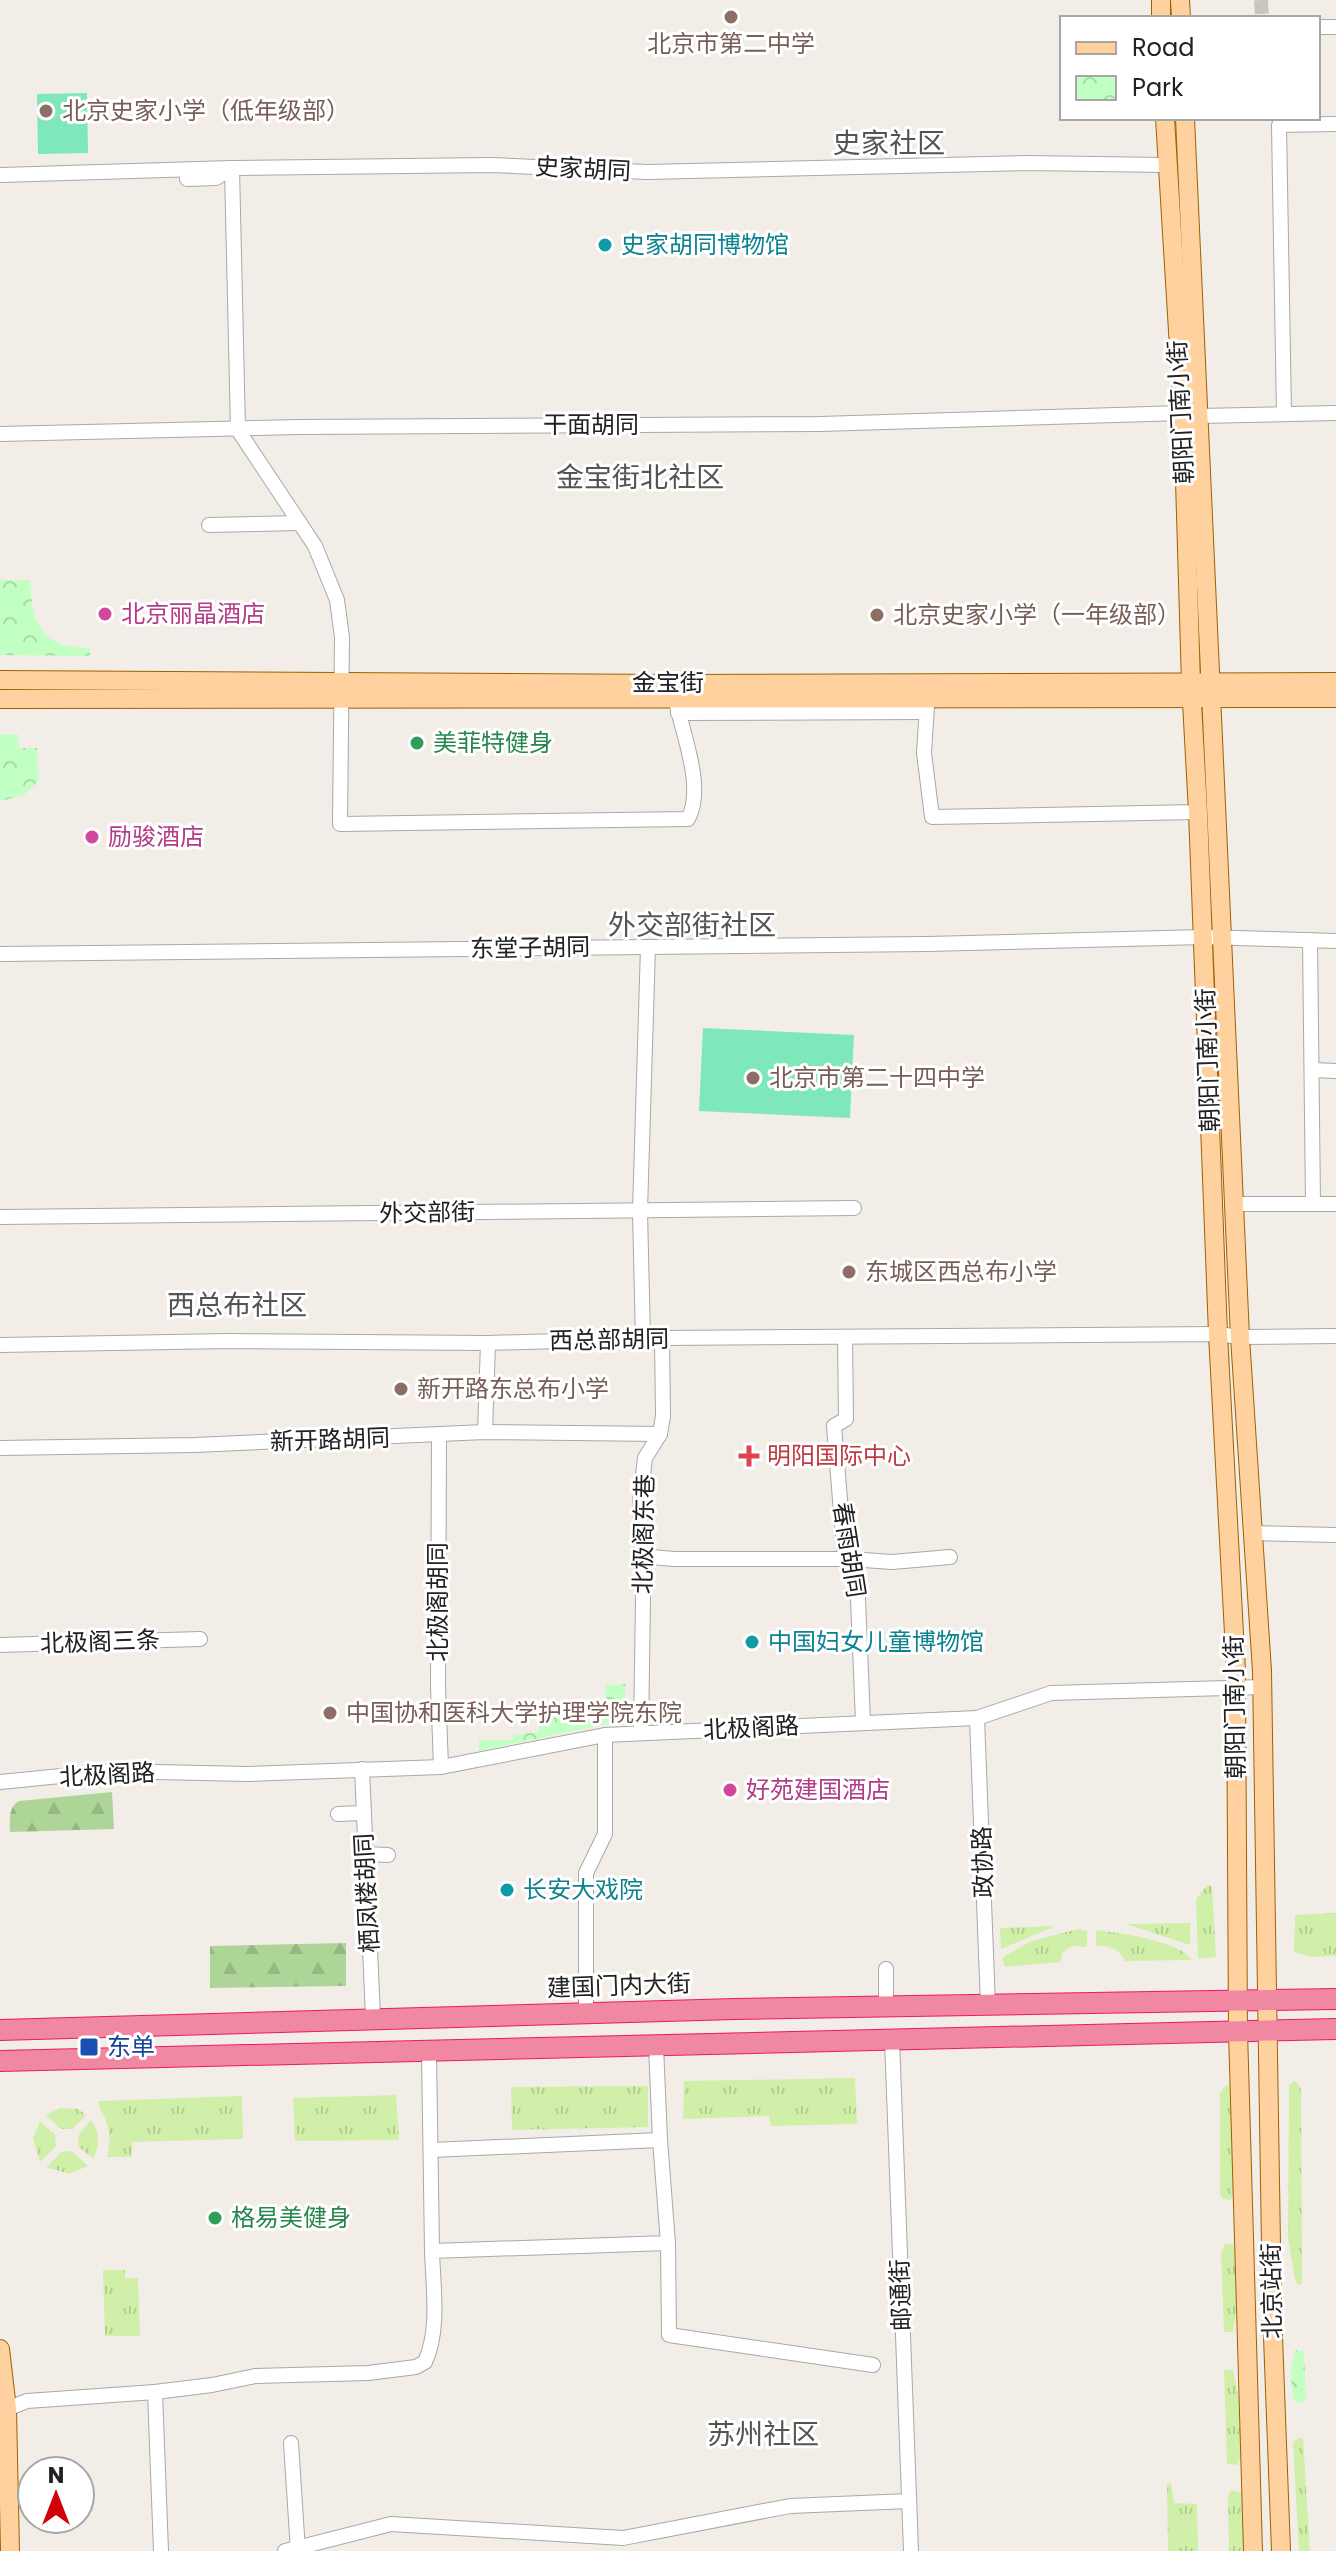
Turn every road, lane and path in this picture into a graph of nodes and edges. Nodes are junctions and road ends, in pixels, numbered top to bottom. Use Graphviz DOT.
graph roads {
  1 [pos="1165,120"];
  2 [pos="1185,120"];
  3 [pos="1336,124"];
  4 [pos="1166,165"];
  5 [pos="232,168"];
  6 [pos="0,175"];
  7 [pos="0,182"];
  8 [pos="1336,413"];
  9 [pos="1190,414"];
  10 [pos="1284,414"];
  11 [pos="238,430"];
  12 [pos="0,434"];
  13 [pos="300,523"];
  14 [pos="209,525"];
  15 [pos="0,680"];
  16 [pos="1336,682"];
  17 [pos="342,691"];
  18 [pos="1202,691"];
  19 [pos="927,698"];
  20 [pos="1336,698"];
  21 [pos="0,699"];
  22 [pos="675,699"];
  23 [pos="1198,812"];
  24 [pos="1213,938"];
  25 [pos="1310,940"];
  26 [pos="1336,941"];
  27 [pos="648,947"];
  28 [pos="0,954"];
  29 [pos="1312,1070"];
  30 [pos="1336,1071"];
  31 [pos="1235,1204"];
  32 [pos="1313,1204"];
  33 [pos="1336,1204"];
  34 [pos="854,1208"];
  35 [pos="640,1211"];
  36 [pos="0,1217"];
  37 [pos="1218,1334"];
  38 [pos="1336,1336"];
  39 [pos="845,1337"];
  40 [pos="1240,1337"];
  41 [pos="662,1338"];
  42 [pos="643,1339"];
  43 [pos="488,1343"];
  44 [pos="0,1345"];
  45 [pos="485,1432"];
  46 [pos="660,1434"];
  47 [pos="439,1436"];
  48 [pos="0,1448"];
  49 [pos="1253,1533"];
  50 [pos="1336,1535"];
  51 [pos="641,1556"];
  52 [pos="950,1557"];
  53 [pos="850,1559"];
  54 [pos="200,1639"];
  55 [pos="0,1645"];
  56 [pos="1262,1687"];
  57 [pos="1237,1688"];
  58 [pos="977,1718"];
  59 [pos="863,1722"];
  60 [pos="641,1733"];
  61 [pos="605,1735"];
  62 [pos="441,1767"];
  63 [pos="362,1769"];
  64 [pos="0,1782"];
  65 [pos="363,1813"];
  66 [pos="338,1814"];
  67 [pos="365,1854"];
  68 [pos="388,1855"];
  69 [pos="886,1969"];
  70 [pos="1336,1999"];
  71 [pos="1267,2001"];
  72 [pos="1239,2002"];
  73 [pos="988,2006"];
  74 [pos="886,2007"];
  75 [pos="586,2014"];
  76 [pos="373,2017"];
  77 [pos="1336,2029"];
  78 [pos="0,2030"];
  79 [pos="1268,2030"];
  80 [pos="1238,2031"];
  81 [pos="892,2039"];
  82 [pos="656,2046"];
  83 [pos="429,2052"];
  84 [pos="0,2061"];
  85 [pos="660,2140"];
  86 [pos="432,2150"];
  87 [pos="668,2243"];
  88 [pos="432,2251"];
  89 [pos="0,2349"];
  90 [pos="873,2365"];
  91 [pos="155,2392"];
  92 [pos="7,2409"];
  93 [pos="291,2443"];
  94 [pos="909,2501"];
  95 [pos="10,2551"];
  96 [pos="161,2551"];
  97 [pos="294,2551"];
  98 [pos="911,2551"];
  99 [pos="1253,2551"];
  100 [pos="1281,2551"];
  1 -- 4 [label="main road, 朝阳门南小街"];
  2 -- 9 [label="main road, 朝阳门南小街"];
  3 -- 10 [label="street"];
  4 -- 5 [label="street, 史家胡同"];
  4 -- 9 [label="main road, 朝阳门南小街"];
  5 -- 6 [label="street, 史家胡同"];
  5 -- 7 [label="street"];
  5 -- 11 [label="street"];
  8 -- 10 [label="street, 干面胡同"];
  9 -- 10 [label="street, 干面胡同"];
  9 -- 11 [label="street, 干面胡同"];
  9 -- 18 [label="main road, 朝阳门南小街"];
  11 -- 12 [label="street, 干面胡同"];
  11 -- 13 [label="street"];
  13 -- 14 [label="street"];
  13 -- 17 [label="street"];
  15 -- 17 [label="main road, 金宝街"];
  16 -- 18 [label="main road, 金宝街"];
  17 -- 21 [label="main road, 金宝街"];
  17 -- 22 [label="main road, 金宝街"];
  17 -- 22 [label="street"];
  18 -- 19 [label="main road, 金宝街"];
  18 -- 20 [label="main road, 金宝街"];
  18 -- 23 [label="main road, 朝阳门南小街"];
  18 -- 24 [label="main road, 朝阳门南小街"];
  19 -- 22 [label="main road, 金宝街"];
  19 -- 22 [label="street"];
  19 -- 23 [label="street"];
  23 -- 24 [label="main road, 朝阳门南小街"];
  24 -- 25 [label="street, 东堂子胡同"];
  24 -- 27 [label="street, 东堂子胡同"];
  24 -- 31 [label="main road, 朝阳门南小街"];
  24 -- 37 [label="main road, 朝阳门南小街"];
  25 -- 26 [label="street, 东堂子胡同"];
  25 -- 29 [label="street"];
  27 -- 28 [label="street, 东堂子胡同"];
  27 -- 35 [label="street"];
  29 -- 30 [label="street"];
  29 -- 32 [label="street"];
  31 -- 32 [label="street"];
  31 -- 40 [label="main road, 朝阳门南小街"];
  32 -- 33 [label="street"];
  34 -- 35 [label="street, 外交部街"];
  35 -- 36 [label="street, 外交部街"];
  35 -- 42 [label="street"];
  37 -- 39 [label="street, 西总部胡同"];
  37 -- 40 [label="street, 西总部胡同"];
  37 -- 57 [label="main road, 朝阳门南小街"];
  38 -- 40 [label="street, 西总部胡同"];
  39 -- 41 [label="street, 西总部胡同"];
  39 -- 53 [label="street, 春雨胡同"];
  40 -- 49 [label="main road, 朝阳门南小街"];
  41 -- 42 [label="street, 西总部胡同"];
  41 -- 46 [label="street, 北极阁东巷"];
  42 -- 43 [label="street, 西总部胡同"];
  43 -- 44 [label="street, 西总部胡同"];
  43 -- 45 [label="street"];
  45 -- 46 [label="street, 新开路胡同"];
  45 -- 47 [label="street, 新开路胡同"];
  46 -- 51 [label="street, 北极阁东巷"];
  47 -- 48 [label="street, 新开路胡同"];
  47 -- 62 [label="street, 北极阁胡同"];
  49 -- 50 [label="street"];
  49 -- 56 [label="main road, 朝阳门南小街"];
  51 -- 53 [label="street"];
  51 -- 60 [label="street, 北极阁东巷"];
  52 -- 53 [label="street"];
  53 -- 59 [label="street, 春雨胡同"];
  54 -- 55 [label="street, 北极阁三条"];
  56 -- 57 [label="street, 北极阁路"];
  56 -- 71 [label="main road, 朝阳门南小街"];
  57 -- 58 [label="street, 北极阁路"];
  57 -- 72 [label="main road, 朝阳门南小街"];
  58 -- 59 [label="street, 北极阁路"];
  58 -- 73 [label="street, 政协路"];
  59 -- 60 [label="street, 北极阁路"];
  60 -- 61 [label="street, 北极阁路"];
  61 -- 62 [label="street, 北极阁路"];
  61 -- 75 [label="street"];
  62 -- 63 [label="street, 北极阁路"];
  63 -- 64 [label="street, 北极阁路"];
  63 -- 65 [label="street, 栖凤楼胡同"];
  65 -- 66 [label="street"];
  65 -- 67 [label="street, 栖凤楼胡同"];
  67 -- 68 [label="street"];
  67 -- 76 [label="street, 栖凤楼胡同"];
  69 -- 74 [label="street"];
  70 -- 71 [label="highway"];
  71 -- 72 [label="highway, 建国门内大街"];
  71 -- 79 [label="main road, 朝阳门南小街"];
  72 -- 73 [label="highway, 建国门内大街"];
  72 -- 80 [label="main road, 朝阳门南小街"];
  73 -- 74 [label="highway, 建国门内大街"];
  74 -- 75 [label="highway, 建国门内大街"];
  75 -- 76 [label="highway, 建国门内大街"];
  76 -- 78 [label="highway, 建国门内大街"];
  77 -- 79 [label="highway"];
  79 -- 80 [label="highway"];
  79 -- 100 [label="main road, 北京站街"];
  80 -- 81 [label="highway"];
  80 -- 99 [label="main road, 北京站街"];
  81 -- 82 [label="highway"];
  81 -- 94 [label="street, 邮通街"];
  82 -- 83 [label="highway"];
  82 -- 85 [label="street"];
  83 -- 84 [label="highway"];
  83 -- 86 [label="street"];
  85 -- 86 [label="street"];
  85 -- 87 [label="street"];
  86 -- 88 [label="street"];
  87 -- 88 [label="street"];
  87 -- 90 [label="street"];
  88 -- 91 [label="street"];
  89 -- 92 [label="main road"];
  91 -- 92 [label="street"];
  91 -- 96 [label="street"];
  92 -- 95 [label="main road"];
  93 -- 97 [label="street"];
  94 -- 97 [label="street"];
  94 -- 98 [label="street, 邮通街"];
}
